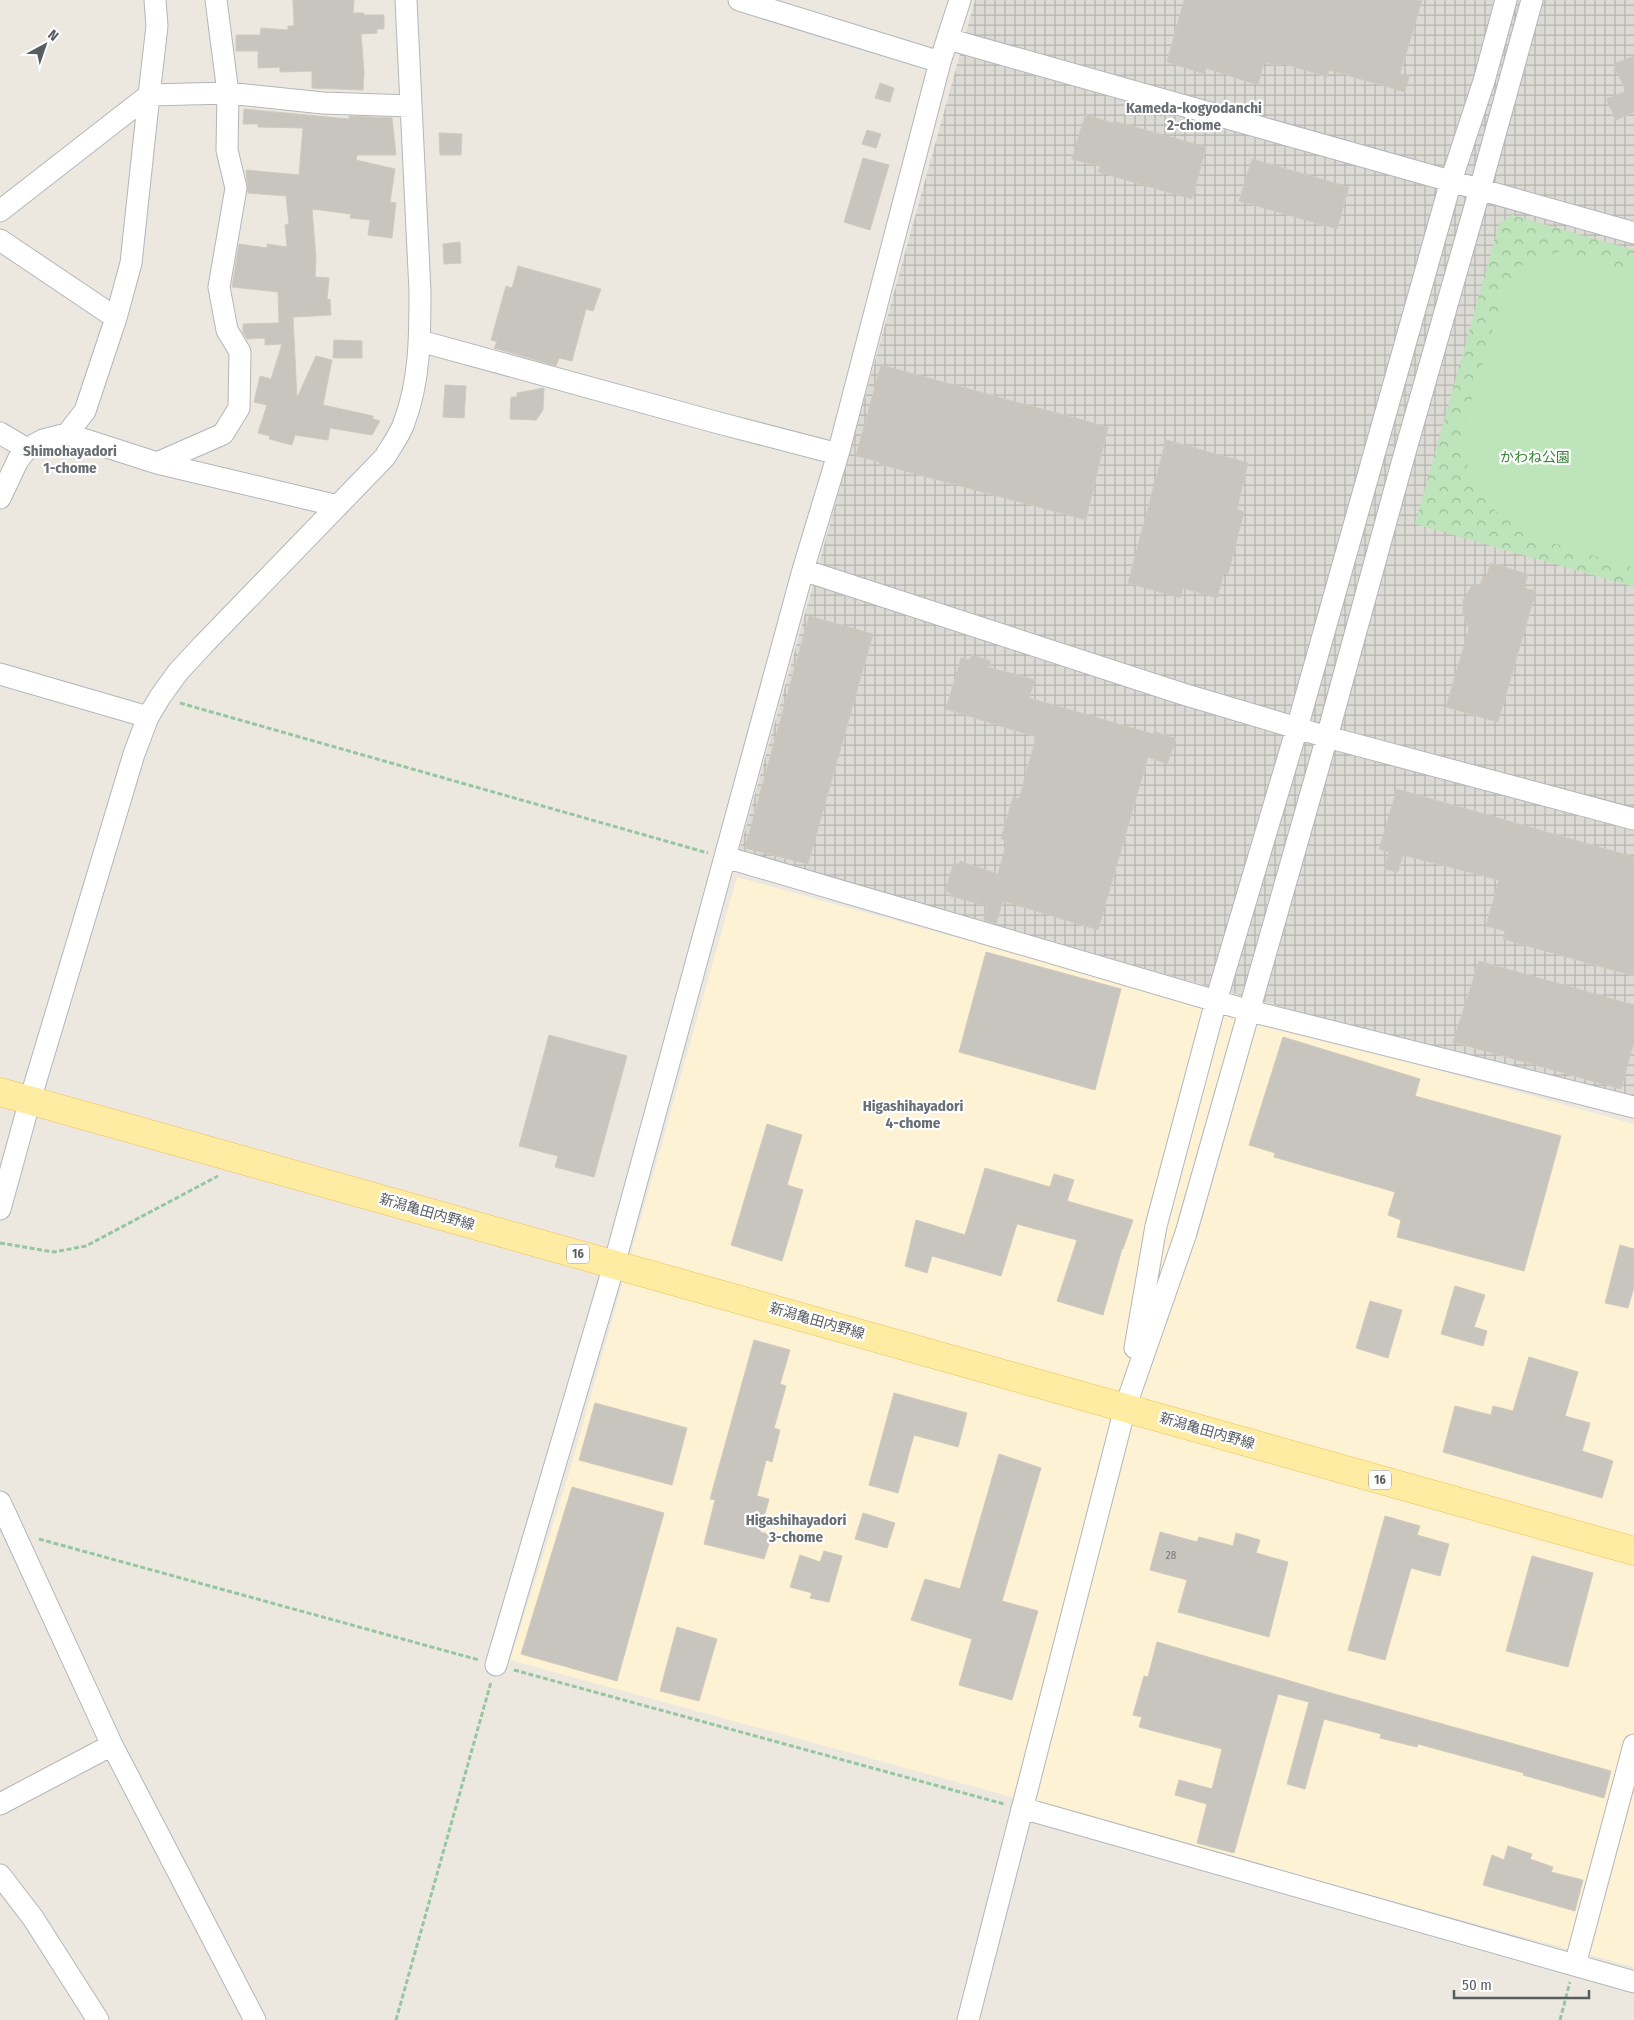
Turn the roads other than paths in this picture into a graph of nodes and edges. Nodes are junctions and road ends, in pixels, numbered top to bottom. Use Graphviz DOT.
graph roads {
  1 [pos="155,0"];
  2 [pos="216,0"];
  3 [pos="406,0"];
  4 [pos="739,0"];
  5 [pos="960,0"];
  6 [pos="1506,0"];
  7 [pos="1532,0"];
  8 [pos="948,39"];
  9 [pos="940,62"];
  10 [pos="228,93"];
  11 [pos="149,95"];
  12 [pos="411,106"];
  13 [pos="1451,181"];
  14 [pos="1480,189"];
  15 [pos="0,211"];
  16 [pos="1634,233"];
  17 [pos="0,240"];
  18 [pos="116,318"];
  19 [pos="420,341"];
  20 [pos="0,432"];
  21 [pos="67,434"];
  22 [pos="27,449"];
  23 [pos="838,454"];
  24 [pos="157,463"];
  25 [pos="0,498"];
  26 [pos="338,506"];
  27 [pos="803,570"];
  28 [pos="0,674"];
  29 [pos="148,717"];
  30 [pos="1297,728"];
  31 [pos="1327,737"];
  32 [pos="1634,819"];
  33 [pos="725,858"];
  34 [pos="1216,1001"];
  35 [pos="1250,1011"];
  36 [pos="0,1092"];
  37 [pos="30,1100"];
  38 [pos="1634,1107"];
  39 [pos="0,1209"];
  40 [pos="614,1265"];
  41 [pos="1125,1408"];
  42 [pos="0,1502"];
  43 [pos="1634,1552"];
  44 [pos="496,1665"];
  45 [pos="112,1745"];
  46 [pos="1634,1745"];
  47 [pos="0,1804"];
  48 [pos="1022,1808"];
  49 [pos="0,1875"];
  50 [pos="1575,1965"];
  51 [pos="1634,1982"];
  52 [pos="98,2020"];
  53 [pos="255,2020"];
  54 [pos="968,2020"];
  1 -- 11 [label="street"];
  2 -- 10 [label="street"];
  3 -- 12 [label="street"];
  4 -- 9 [label="street"];
  5 -- 8 [label="street"];
  6 -- 13 [label="street"];
  7 -- 14 [label="street"];
  8 -- 9 [label="street"];
  8 -- 13 [label="street"];
  9 -- 23 [label="street"];
  10 -- 11 [label="street"];
  10 -- 12 [label="street"];
  10 -- 24 [label="street"];
  11 -- 15 [label="street"];
  11 -- 18 [label="street"];
  12 -- 19 [label="street"];
  13 -- 14 [label="street"];
  13 -- 30 [label="street"];
  14 -- 16 [label="street"];
  14 -- 31 [label="street"];
  17 -- 18 [label="street"];
  18 -- 21 [label="street"];
  19 -- 23 [label="street"];
  19 -- 26 [label="street"];
  20 -- 22 [label="street"];
  21 -- 22 [label="street"];
  21 -- 24 [label="street"];
  22 -- 25 [label="street"];
  23 -- 27 [label="street"];
  24 -- 26 [label="street"];
  26 -- 29 [label="street"];
  27 -- 30 [label="street"];
  27 -- 33 [label="street"];
  28 -- 29 [label="street"];
  29 -- 37 [label="street"];
  30 -- 31 [label="street"];
  30 -- 34 [label="street"];
  31 -- 32 [label="street"];
  31 -- 35 [label="street"];
  33 -- 34 [label="street"];
  33 -- 40 [label="street"];
  34 -- 35 [label="street"];
  34 -- 41 [label="street"];
  35 -- 38 [label="street"];
  35 -- 41 [label="street"];
  36 -- 37 [label="main road, 新潟亀田内野線 / 16"];
  37 -- 39 [label="street"];
  37 -- 40 [label="main road, 新潟亀田内野線 / 16"];
  40 -- 41 [label="main road, 新潟亀田内野線 / 16"];
  40 -- 44 [label="street"];
  41 -- 43 [label="main road, 新潟亀田内野線 / 16"];
  41 -- 48 [label="street"];
  42 -- 45 [label="street"];
  45 -- 47 [label="street"];
  45 -- 53 [label="street"];
  46 -- 50 [label="street"];
  48 -- 50 [label="street"];
  48 -- 54 [label="street"];
  49 -- 52 [label="street"];
  50 -- 51 [label="street"];
}
